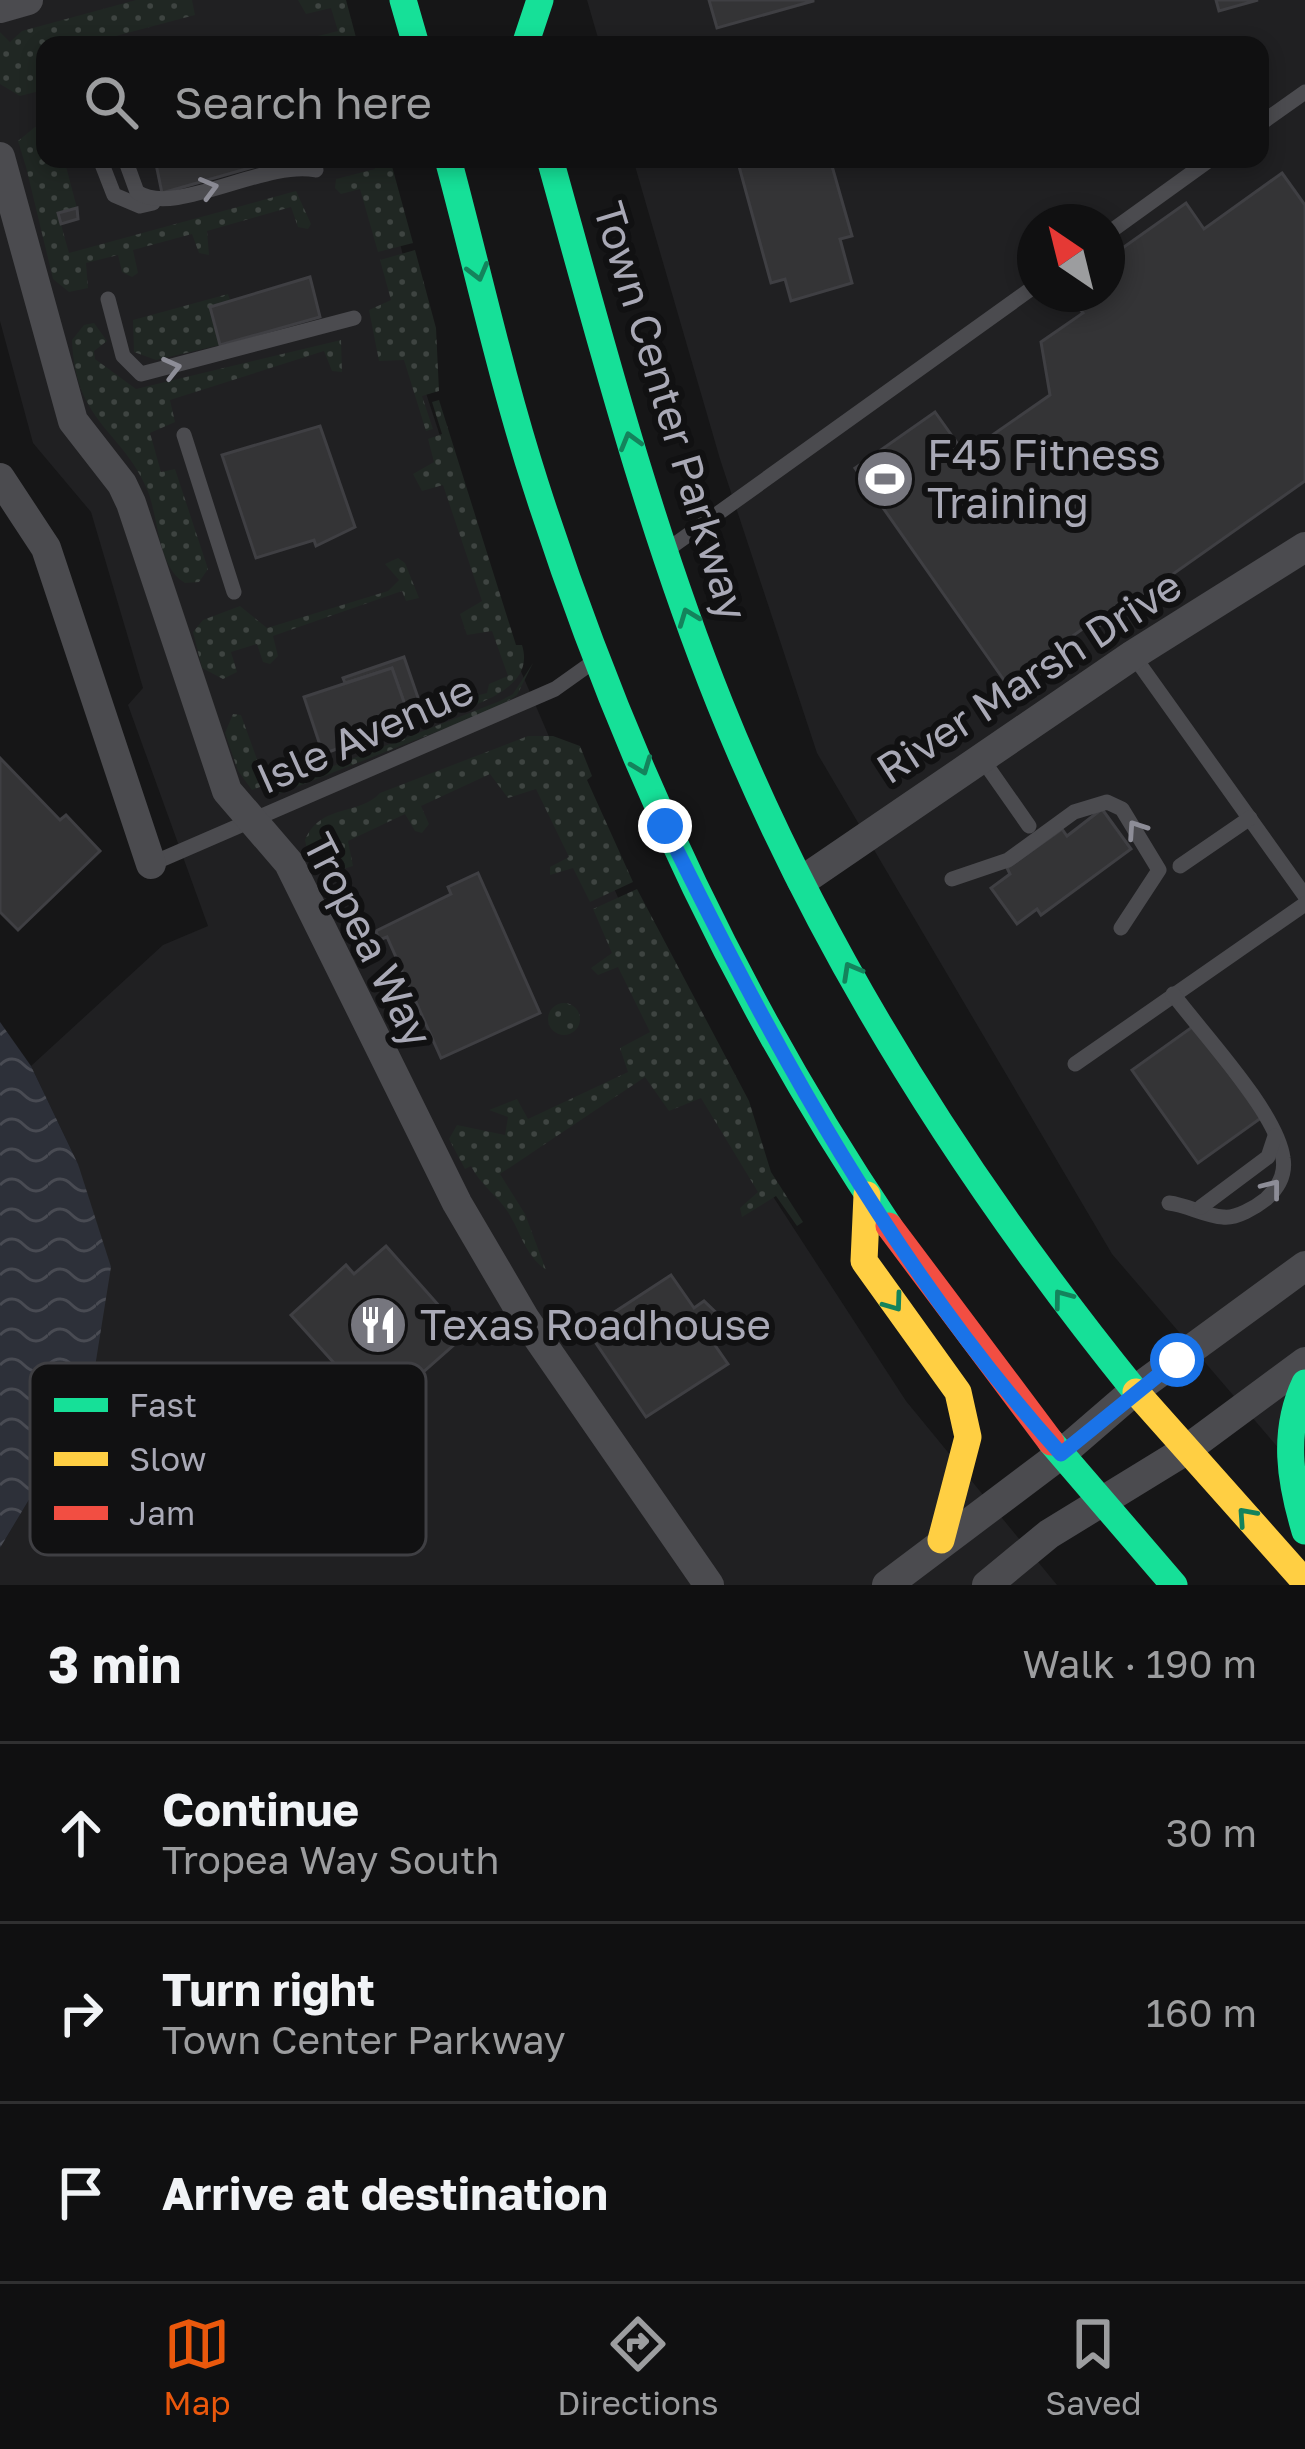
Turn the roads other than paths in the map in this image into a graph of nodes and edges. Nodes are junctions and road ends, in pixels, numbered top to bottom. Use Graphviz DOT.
graph roads {
  1 [pos="28,0"];
  2 [pos="403,0"];
  3 [pos="507,0"];
  4 [pos="539,0"];
  5 [pos="0,8"];
  6 [pos="413,36"];
  7 [pos="519,36"];
  8 [pos="525,36"];
  9 [pos="1305,92"];
  10 [pos="1269,118"];
  11 [pos="0,157"];
  12 [pos="104,168"];
  13 [pos="128,168"];
  14 [pos="281,168"];
  15 [pos="306,168"];
  16 [pos="450,168"];
  17 [pos="553,168"];
  18 [pos="1199,168"];
  19 [pos="316,170"];
  20 [pos="161,201"];
  21 [pos="1125,221"];
  22 [pos="108,299"];
  23 [pos="1017,299"];
  24 [pos="354,318"];
  25 [pos="184,435"];
  26 [pos="0,478"];
  27 [pos="1305,548"];
  28 [pos="663,554"];
  29 [pos="234,592"];
  30 [pos="1133,655"];
  31 [pos="601,656"];
  32 [pos="980,756"];
  33 [pos="1250,818"];
  34 [pos="252,824"];
  35 [pos="1029,826"];
  36 [pos="151,864"];
  37 [pos="1180,866"];
  38 [pos="952,879"];
  39 [pos="802,881"];
  40 [pos="1305,900"];
  41 [pos="1121,928"];
  42 [pos="1173,994"];
  43 [pos="1075,1064"];
  44 [pos="1275,1136"];
  45 [pos="867,1195"];
  46 [pos="1169,1203"];
  47 [pos="1201,1207"];
  48 [pos="1305,1266"];
  49 [pos="1305,1363"];
  50 [pos="1305,1384"];
  51 [pos="1134,1390"];
  52 [pos="1186,1450"];
  53 [pos="1061,1454"];
  54 [pos="1105,1504"];
  55 [pos="1305,1531"];
  56 [pos="940,1540"];
  57 [pos="1305,1582"];
  58 [pos="709,1585"];
  59 [pos="886,1585"];
  60 [pos="987,1585"];
  61 [pos="1174,1585"];
  1 -- 5 [label="street"];
  2 -- 6 [label="main road"];
  3 -- 7 [label="main road"];
  4 -- 8 [label="main road"];
  9 -- 10 [label="lane"];
  11 -- 34 [label="street, Tropea Way"];
  12 -- 20 [label="lane"];
  13 -- 20 [label="lane"];
  20 -- 14 [label="lane, one-way"];
  15 -- 19 [label="lane, one-way"];
  16 -- 31 [label="main road, one-way"];
  28 -- 17 [label="main road, Town Center Parkway, one-way"];
  18 -- 21 [label="lane"];
  22 -- 24 [label="lane, one-way"];
  23 -- 28 [label="lane"];
  25 -- 29 [label="lane"];
  26 -- 36 [label="street"];
  27 -- 30 [label="street, River Marsh Drive"];
  39 -- 28 [label="main road, Town Center Parkway, one-way"];
  30 -- 32 [label="street, River Marsh Drive"];
  30 -- 33 [label="lane"];
  31 -- 34 [label="lane, Isle Avenue"];
  31 -- 45 [label="main road, one-way"];
  32 -- 35 [label="lane"];
  32 -- 39 [label="street, River Marsh Drive"];
  33 -- 37 [label="lane"];
  33 -- 40 [label="lane"];
  34 -- 36 [label="lane, Isle Avenue"];
  34 -- 58 [label="street, Tropea Way"];
  41 -- 38 [label="lane, one-way"];
  51 -- 39 [label="main road, Town Center Parkway, one-way"];
  40 -- 42 [label="lane"];
  42 -- 43 [label="lane"];
  42 -- 44 [label="lane"];
  44 -- 47 [label="lane"];
  47 -- 44 [label="lane, one-way"];
  45 -- 53 [label="main road"];
  45 -- 56 [label="main road, one-way"];
  46 -- 47 [label="lane"];
  48 -- 51 [label="street"];
  49 -- 52 [label="street"];
  50 -- 55 [label="main road"];
  51 -- 52 [label="main road, Town Center Parkway"];
  51 -- 53 [label="street"];
  52 -- 54 [label="street"];
  57 -- 52 [label="main road, Town Center Parkway, one-way"];
  53 -- 54 [label="main road"];
  53 -- 56 [label="street"];
  54 -- 60 [label="street"];
  54 -- 61 [label="main road"];
  56 -- 59 [label="street"];
}
